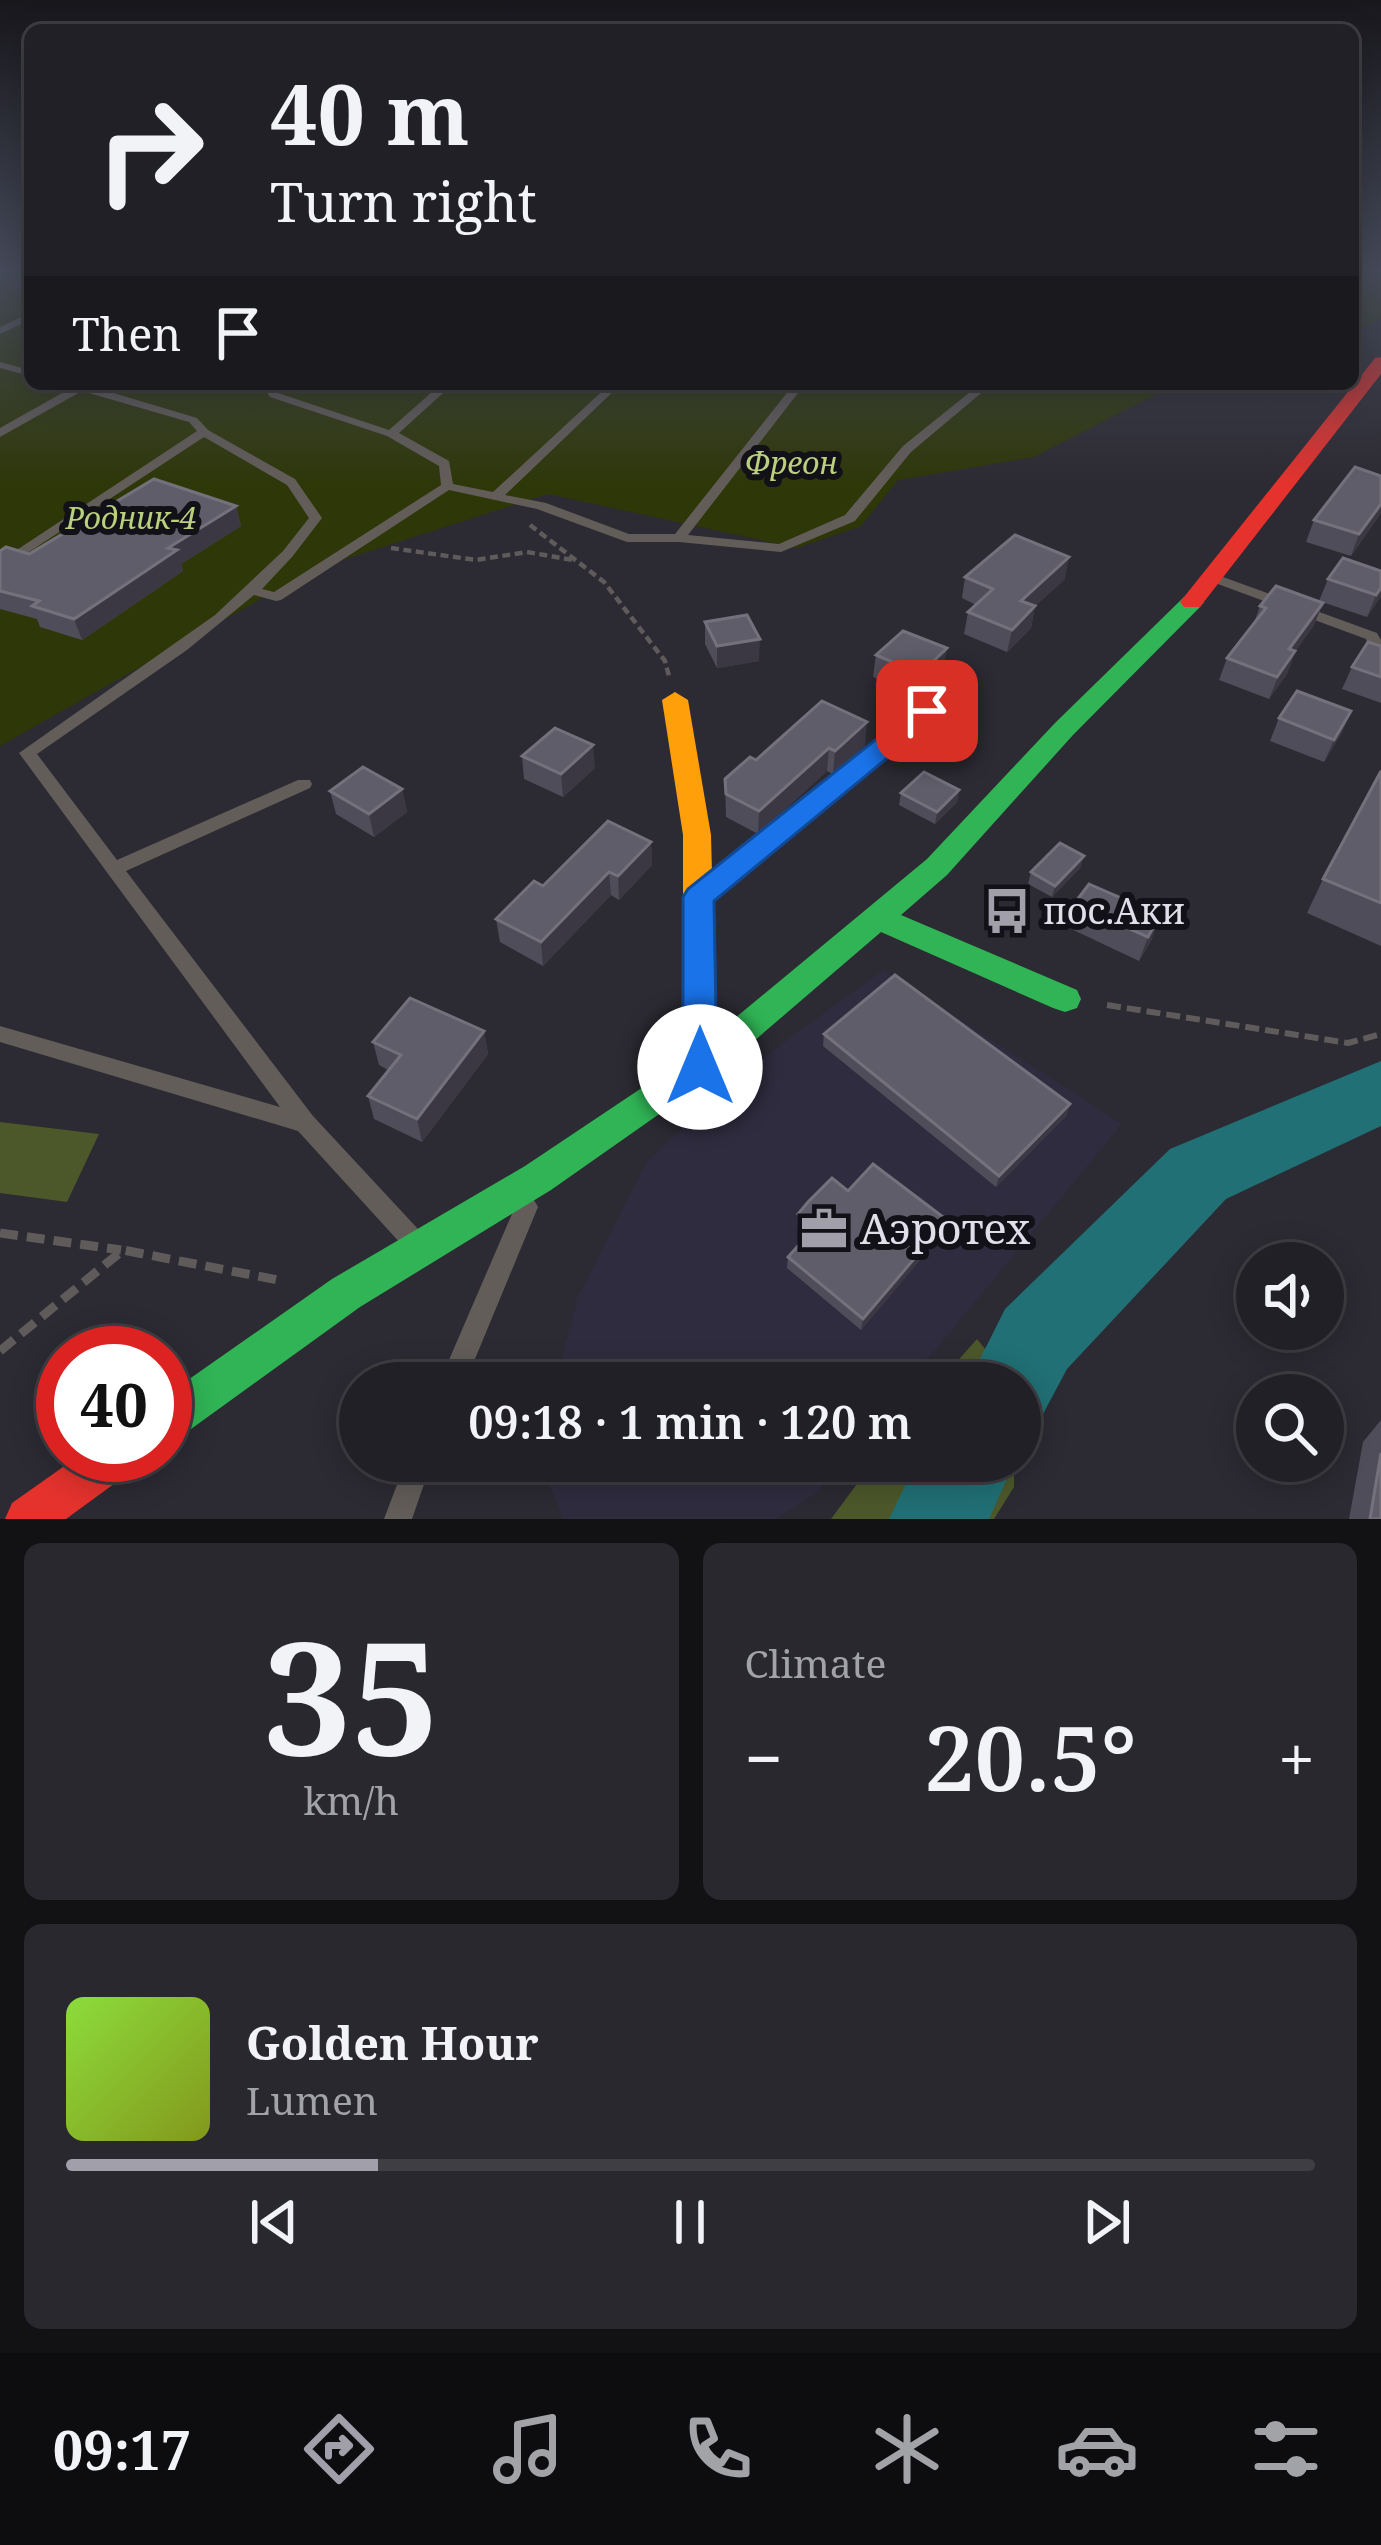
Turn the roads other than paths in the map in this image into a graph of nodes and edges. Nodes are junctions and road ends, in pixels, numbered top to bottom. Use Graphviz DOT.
graph roads {
  1 [pos="1381,362"];
  2 [pos="72,390"];
  3 [pos="96,390"];
  4 [pos="271,390"];
  5 [pos="441,390"];
  6 [pos="610,390"];
  7 [pos="795,390"];
  8 [pos="980,390"];
  9 [pos="1359,390"];
  10 [pos="1359,390"];
  11 [pos="204,432"];
  12 [pos="0,433"];
  13 [pos="391,434"];
  14 [pos="447,486"];
  15 [pos="494,498"];
  16 [pos="679,538"];
  17 [pos="0,567"];
  18 [pos="1212,577"];
  19 [pos="250,590"];
  20 [pos="1381,658"];
  21 [pos="960,685"];
  22 [pos="675,700"];
  23 [pos="304,784"];
  24 [pos="114,869"];
  25 [pos="699,897"];
  26 [pos="880,919"];
  27 [pos="1065,999"];
  28 [pos="0,1034"];
  29 [pos="700,1067"];
  30 [pos="304,1123"];
  31 [pos="538,1178"];
  32 [pos="419,1246"];
  33 [pos="461,1362"];
  34 [pos="192,1403"];
  35 [pos="80,1482"];
  36 [pos="411,1482"];
  37 [pos="28,1519"];
  38 [pos="398,1519"];
  1 -- 9 [label="street"];
  2 -- 12 [label="lane"];
  3 -- 11 [label="lane"];
  4 -- 13 [label="lane"];
  5 -- 13 [label="lane"];
  6 -- 15 [label="lane"];
  7 -- 16 [label="lane"];
  8 -- 16 [label="lane"];
  10 -- 18 [label="street"];
  11 -- 17 [label="lane"];
  11 -- 19 [label="lane"];
  13 -- 14 [label="lane"];
  14 -- 15 [label="lane"];
  14 -- 19 [label="lane"];
  15 -- 16 [label="lane"];
  18 -- 20 [label="lane"];
  18 -- 26 [label="street"];
  19 -- 24 [label="lane"];
  21 -- 25 [label="lane"];
  22 -- 25 [label="street"];
  23 -- 24 [label="lane"];
  24 -- 30 [label="lane"];
  25 -- 29 [label="street"];
  26 -- 27 [label="street"];
  26 -- 29 [label="street"];
  28 -- 30 [label="lane"];
  29 -- 31 [label="street"];
  30 -- 32 [label="lane"];
  31 -- 32 [label="street"];
  31 -- 33 [label="lane"];
  32 -- 34 [label="street"];
  35 -- 37 [label="street"];
  36 -- 38 [label="lane"];
}
